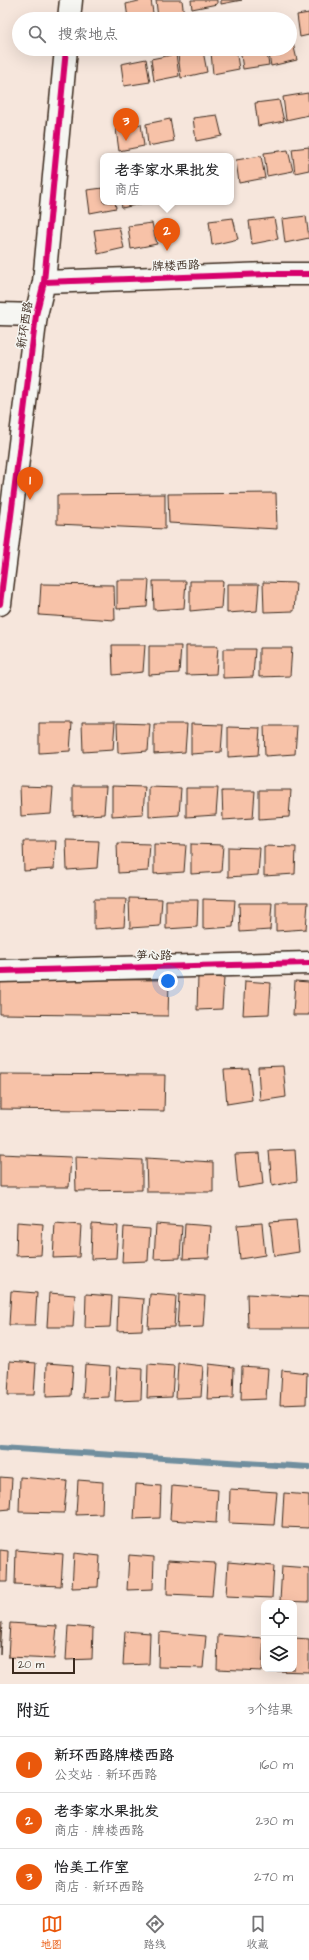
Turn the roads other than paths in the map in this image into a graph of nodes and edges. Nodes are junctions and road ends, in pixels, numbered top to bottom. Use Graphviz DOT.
graph roads {
  1 [pos="71,0"];
  2 [pos="70,12"];
  3 [pos="65,56"];
  4 [pos="309,274"];
  5 [pos="44,282"];
  6 [pos="0,314"];
  7 [pos="36,315"];
  8 [pos="0,604"];
  9 [pos="309,963"];
  10 [pos="0,970"];
  1 -- 2 [label="street"];
  3 -- 5 [label="street, 新环西路"];
  4 -- 5 [label="street, 牌楼西路"];
  5 -- 7 [label="street, 新环西路"];
  6 -- 7 [label="street"];
  7 -- 8 [label="street, 新环西路"];
  9 -- 10 [label="street, 笋心路"];
}
